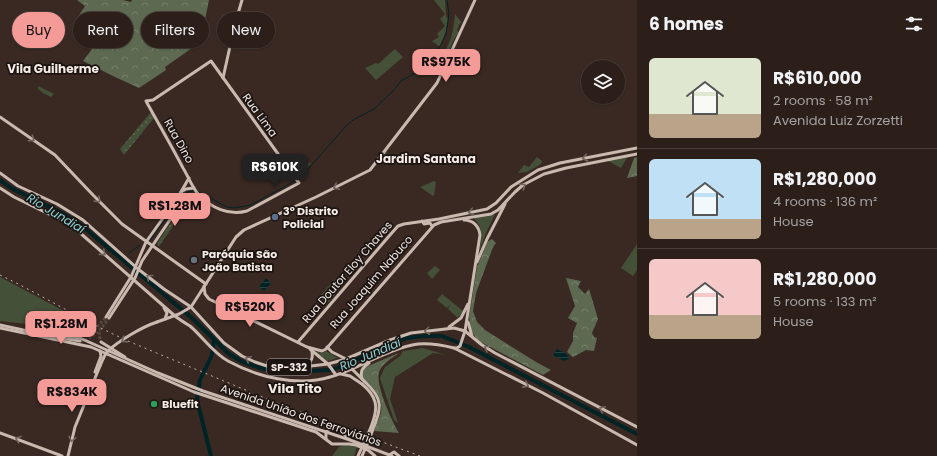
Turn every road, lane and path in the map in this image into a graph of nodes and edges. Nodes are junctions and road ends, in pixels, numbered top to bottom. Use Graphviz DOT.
graph roads {
  1 [pos="242,0"];
  2 [pos="474,0"];
  3 [pos="223,78"];
  4 [pos="146,101"];
  5 [pos="0,117"];
  6 [pos="637,148"];
  7 [pos="611,153"];
  8 [pos="637,154"];
  9 [pos="600,155"];
  10 [pos="607,159"];
  11 [pos="598,161"];
  12 [pos="547,167"];
  13 [pos="549,172"];
  14 [pos="0,173"];
  15 [pos="189,178"];
  16 [pos="511,187"];
  17 [pos="0,188"];
  18 [pos="196,191"];
  19 [pos="511,196"];
  20 [pos="178,197"];
  21 [pos="189,199"];
  22 [pos="508,200"];
  23 [pos="209,203"];
  24 [pos="439,218"];
  25 [pos="460,219"];
  26 [pos="422,221"];
  27 [pos="433,225"];
  28 [pos="146,242"];
  29 [pos="153,246"];
  30 [pos="140,256"];
  31 [pos="129,261"];
  32 [pos="475,267"];
  33 [pos="137,268"];
  34 [pos="133,277"];
  35 [pos="205,285"];
  36 [pos="470,301"];
  37 [pos="160,303"];
  38 [pos="189,307"];
  39 [pos="175,316"];
  40 [pos="107,318"];
  41 [pos="165,319"];
  42 [pos="467,321"];
  43 [pos="0,325"];
  44 [pos="0,328"];
  45 [pos="446,329"];
  46 [pos="34,332"];
  47 [pos="465,333"];
  48 [pos="77,335"];
  49 [pos="42,337"];
  50 [pos="476,340"];
  51 [pos="80,341"];
  52 [pos="101,342"];
  53 [pos="298,342"];
  54 [pos="307,347"];
  55 [pos="327,347"];
  56 [pos="454,348"];
  57 [pos="100,350"];
  58 [pos="312,351"];
  59 [pos="377,358"];
  60 [pos="346,359"];
  61 [pos="329,365"];
  62 [pos="141,366"];
  63 [pos="302,367"];
  64 [pos="350,367"];
  65 [pos="337,374"];
  66 [pos="95,376"];
  67 [pos="363,382"];
  68 [pos="195,390"];
  69 [pos="637,427"];
  70 [pos="326,432"];
  71 [pos="0,433"];
  72 [pos="326,439"];
  73 [pos="350,440"];
  74 [pos="637,445"];
  75 [pos="62,456"];
  76 [pos="68,456"];
  77 [pos="358,456"];
  78 [pos="362,456"];
  79 [pos="374,456"];
  80 [pos="391,456"];
  81 [pos="399,456"];
  1 -- 3 [label="main road"];
  2 -- 35 [label="main road, one-way"];
  3 -- 4 [label="main road, Rua Lima"];
  3 -- 23 [label="main road, Rua Lima"];
  4 -- 15 [label="main road, Rua Dino"];
  5 -- 28 [label="main road, one-way"];
  6 -- 7 [label="main road, Rua Doutor Eloy Chaves"];
  7 -- 9 [label="main road, Rua Doutor Eloy Chaves"];
  7 -- 10 [label="main road"];
  8 -- 10 [label="main road"];
  9 -- 11 [label="main road"];
  9 -- 12 [label="main road, Rua Doutor Eloy Chaves, one-way"];
  10 -- 11 [label="main road"];
  11 -- 13 [label="main road"];
  12 -- 13 [label="main road"];
  12 -- 16 [label="main road, Rua Doutor Eloy Chaves"];
  19 -- 13 [label="main road, one-way"];
  14 -- 31 [label="main road, SP-332"];
  15 -- 18 [label="main road, Rua Dino"];
  15 -- 20 [label="main road"];
  16 -- 19 [label="main road"];
  16 -- 24 [label="main road, Rua Doutor Eloy Chaves, one-way"];
  17 -- 34 [label="main road, SP-332, one-way"];
  18 -- 20 [label="main road"];
  18 -- 21 [label="main road"];
  18 -- 23 [label="main road"];
  19 -- 22 [label="main road"];
  20 -- 28 [label="main road"];
  21 -- 23 [label="main road"];
  21 -- 29 [label="main road"];
  22 -- 25 [label="main road"];
  22 -- 32 [label="main road"];
  24 -- 26 [label="main road, Rua Doutor Eloy Chaves"];
  24 -- 27 [label="main road"];
  25 -- 27 [label="main road"];
  25 -- 32 [label="main road"];
  26 -- 27 [label="main road"];
  26 -- 53 [label="main road, Rua Doutor Eloy Chaves"];
  27 -- 55 [label="main road, Rua Joaquim Nabuco"];
  28 -- 29 [label="main road"];
  28 -- 30 [label="main road"];
  29 -- 33 [label="main road"];
  29 -- 35 [label="main road"];
  30 -- 31 [label="main road"];
  30 -- 33 [label="main road"];
  31 -- 33 [label="main road, SP-332"];
  32 -- 36 [label="main road"];
  33 -- 34 [label="main road"];
  38 -- 33 [label="main road, SP-332, one-way"];
  34 -- 37 [label="main road, SP-332"];
  34 -- 40 [label="main road"];
  35 -- 38 [label="main road"];
  35 -- 53 [label="main road"];
  36 -- 42 [label="main road"];
  36 -- 45 [label="main road"];
  37 -- 39 [label="main road, SP-332"];
  37 -- 41 [label="main road"];
  38 -- 39 [label="main road"];
  63 -- 38 [label="main road, SP-332, one-way"];
  39 -- 41 [label="main road"];
  39 -- 65 [label="main road, SP-332"];
  41 -- 66 [label="main road, one-way, bridge"];
  42 -- 47 [label="main road"];
  42 -- 50 [label="main road"];
  43 -- 46 [label="main road, Avenida União dos Ferroviários"];
  44 -- 49 [label="main road, Avenida União dos Ferroviários"];
  45 -- 47 [label="main road, SP-332"];
  45 -- 60 [label="main road, SP-332, one-way"];
  46 -- 48 [label="main road"];
  46 -- 62 [label="main road, Avenida União dos Ferroviários"];
  47 -- 50 [label="main road"];
  47 -- 56 [label="main road"];
  49 -- 51 [label="main road"];
  49 -- 57 [label="main road, Avenida União dos Ferroviários"];
  69 -- 50 [label="main road, one-way"];
  52 -- 62 [label="main road"];
  53 -- 54 [label="main road"];
  54 -- 55 [label="main road"];
  54 -- 58 [label="main road"];
  55 -- 60 [label="main road"];
  56 -- 59 [label="main road, SP-332"];
  56 -- 74 [label="main road, one-way"];
  57 -- 66 [label="main road"];
  57 -- 68 [label="main road, Avenida União dos Ferroviários"];
  58 -- 61 [label="main road"];
  58 -- 63 [label="main road"];
  59 -- 64 [label="main road, SP-332"];
  59 -- 67 [label="main road"];
  60 -- 61 [label="main road, SP-332"];
  60 -- 64 [label="main road"];
  61 -- 63 [label="main road, SP-332"];
  61 -- 65 [label="main road"];
  62 -- 68 [label="main road, Avenida União dos Ferroviários"];
  64 -- 65 [label="main road, SP-332"];
  64 -- 67 [label="main road"];
  65 -- 67 [label="main road"];
  66 -- 76 [label="main road, one-way"];
  67 -- 77 [label="main road, bridge"];
  67 -- 78 [label="main road, bridge"];
  68 -- 70 [label="main road, Avenida União dos Ferroviários"];
  68 -- 72 [label="main road, Avenida União dos Ferroviários"];
  70 -- 72 [label="main road"];
  70 -- 73 [label="main road, Avenida União dos Ferroviários"];
  70 -- 73 [label="main road"];
  75 -- 71 [label="main road, one-way"];
  72 -- 79 [label="main road, Avenida União dos Ferroviários"];
  73 -- 80 [label="main road, Avenida União dos Ferroviários"];
  80 -- 81 [label="main road, Avenida União dos Ferroviários"];
}
